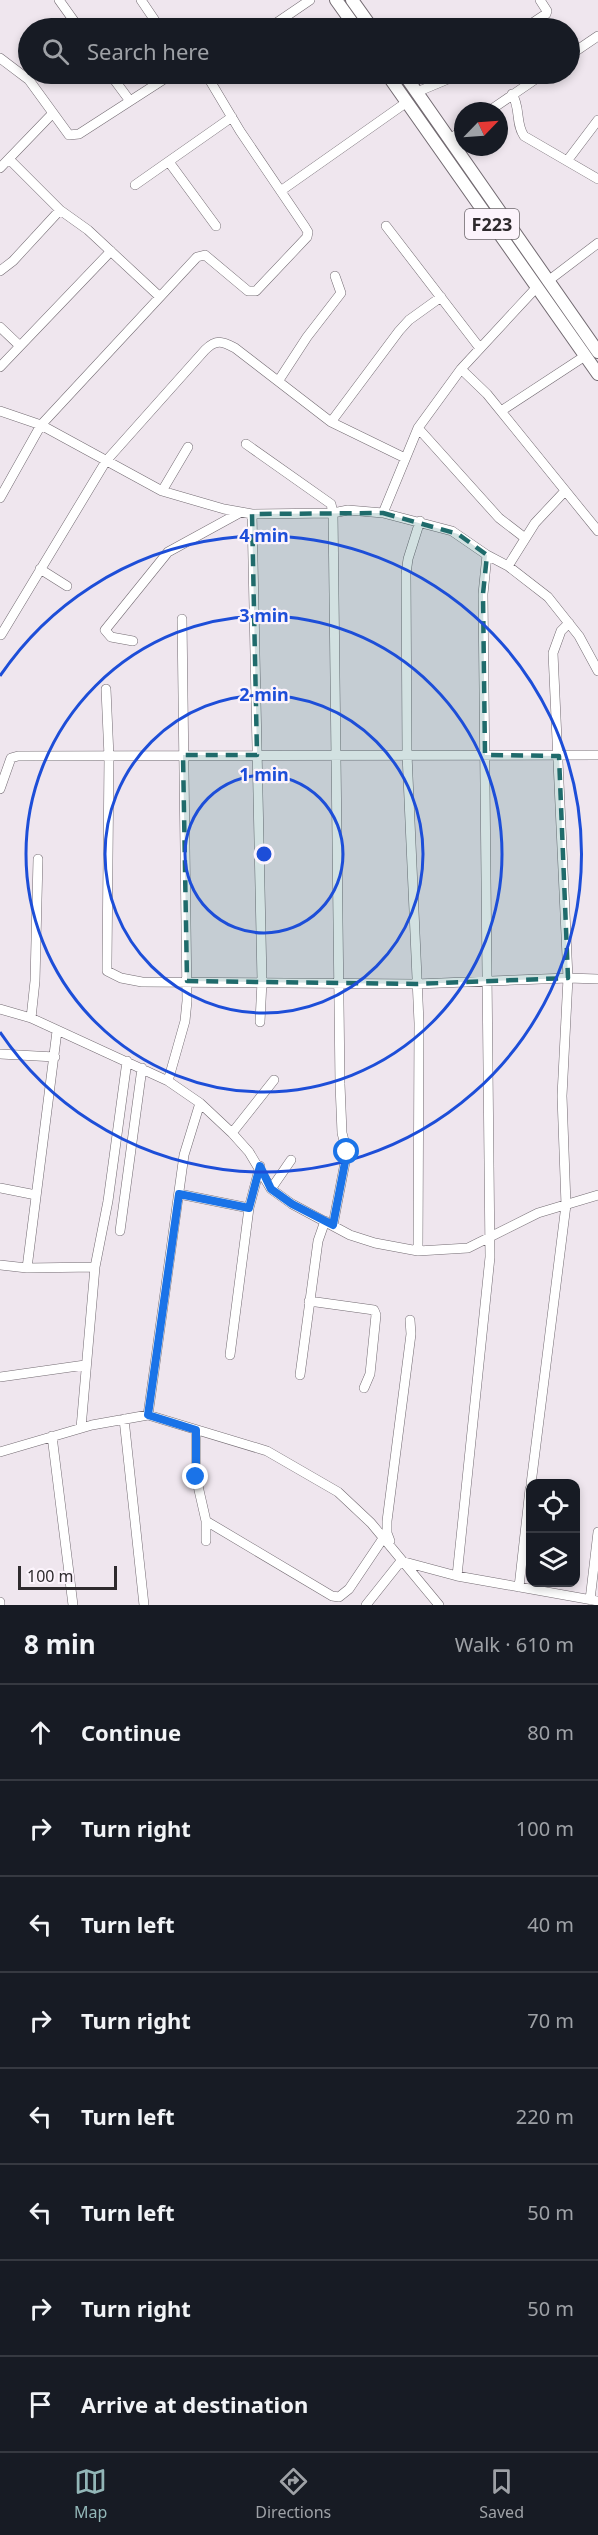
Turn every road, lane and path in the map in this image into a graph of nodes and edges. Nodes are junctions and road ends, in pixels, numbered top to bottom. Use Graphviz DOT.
graph roads {
  1 [pos="58,0"];
  2 [pos="141,0"];
  3 [pos="310,0"];
  4 [pos="336,0"];
  5 [pos="352,0"];
  6 [pos="540,0"];
  7 [pos="72,18"];
  8 [pos="153,18"];
  9 [pos="284,18"];
  10 [pos="349,18"];
  11 [pos="365,18"];
  12 [pos="540,18"];
  13 [pos="598,36"];
  14 [pos="580,48"];
  15 [pos="2,64"];
  16 [pos="18,73"];
  17 [pos="32,84"];
  18 [pos="117,84"];
  19 [pos="156,84"];
  20 [pos="212,84"];
  21 [pos="394,84"];
  22 [pos="411,84"];
  23 [pos="436,84"];
  24 [pos="528,84"];
  25 [pos="417,92"];
  26 [pos="512,94"];
  27 [pos="130,101"];
  28 [pos="407,102"];
  29 [pos="501,102"];
  30 [pos="53,113"];
  31 [pos="232,117"];
  32 [pos="598,120"];
  33 [pos="454,136"];
  34 [pos="450,139"];
  35 [pos="9,159"];
  36 [pos="567,161"];
  37 [pos="169,162"];
  38 [pos="0,168"];
  39 [pos="598,179"];
  40 [pos="135,185"];
  41 [pos="282,190"];
  42 [pos="60,210"];
  43 [pos="216,226"];
  44 [pos="386,226"];
  45 [pos="598,243"];
  46 [pos="111,251"];
  47 [pos="0,271"];
  48 [pos="334,276"];
  49 [pos="548,281"];
  50 [pos="536,288"];
  51 [pos="160,297"];
  52 [pos="441,297"];
  53 [pos="0,327"];
  54 [pos="20,346"];
  55 [pos="479,347"];
  56 [pos="598,352"];
  57 [pos="585,356"];
  58 [pos="0,367"];
  59 [pos="461,369"];
  60 [pos="598,374"];
  61 [pos="279,380"];
  62 [pos="0,411"];
  63 [pos="501,411"];
  64 [pos="331,422"];
  65 [pos="41,425"];
  66 [pos="418,428"];
  67 [pos="246,444"];
  68 [pos="188,447"];
  69 [pos="405,458"];
  70 [pos="106,461"];
  71 [pos="162,491"];
  72 [pos="565,491"];
  73 [pos="0,498"];
  74 [pos="241,512"];
  75 [pos="333,513"];
  76 [pos="382,513"];
  77 [pos="252,514"];
  78 [pos="420,521"];
  79 [pos="598,531"];
  80 [pos="525,538"];
  81 [pos="487,555"];
  82 [pos="508,566"];
  83 [pos="40,569"];
  84 [pos="67,586"];
  85 [pos="182,619"];
  86 [pos="569,623"];
  87 [pos="1,635"];
  88 [pos="133,641"];
  89 [pos="598,671"];
  90 [pos="106,689"];
  91 [pos="336,754"];
  92 [pos="407,754"];
  93 [pos="183,755"];
  94 [pos="256,755"];
  95 [pos="485,755"];
  96 [pos="598,755"];
  97 [pos="559,756"];
  98 [pos="109,757"];
  99 [pos="0,789"];
  100 [pos="38,859"];
  101 [pos="568,978"];
  102 [pos="598,979"];
  103 [pos="487,980"];
  104 [pos="187,981"];
  105 [pos="262,981"];
  106 [pos="338,984"];
  107 [pos="416,984"];
  108 [pos="0,1009"];
  109 [pos="31,1018"];
  110 [pos="260,1022"];
  111 [pos="57,1031"];
  112 [pos="0,1054"];
  113 [pos="55,1057"];
  114 [pos="127,1061"];
  115 [pos="142,1068"];
  116 [pos="274,1080"];
  117 [pos="168,1081"];
  118 [pos="200,1103"];
  119 [pos="232,1133"];
  120 [pos="291,1160"];
  121 [pos="260,1166"];
  122 [pos="0,1188"];
  123 [pos="271,1189"];
  124 [pos="36,1194"];
  125 [pos="179,1194"];
  126 [pos="598,1195"];
  127 [pos="566,1205"];
  128 [pos="249,1208"];
  129 [pos="329,1223"];
  130 [pos="120,1231"];
  131 [pos="489,1236"];
  132 [pos="418,1251"];
  133 [pos="0,1265"];
  134 [pos="95,1267"];
  135 [pos="27,1268"];
  136 [pos="309,1301"];
  137 [pos="410,1320"];
  138 [pos="230,1355"];
  139 [pos="85,1365"];
  140 [pos="300,1375"];
  141 [pos="0,1377"];
  142 [pos="364,1388"];
  143 [pos="148,1415"];
  144 [pos="124,1419"];
  145 [pos="81,1428"];
  146 [pos="196,1430"];
  147 [pos="52,1436"];
  148 [pos="0,1452"];
  149 [pos="532,1479"];
  150 [pos="206,1521"];
  151 [pos="526,1530"];
  152 [pos="598,1532"];
  153 [pos="384,1537"];
  154 [pos="206,1541"];
  155 [pos="401,1562"];
  156 [pos="457,1576"];
  157 [pos="519,1587"];
  158 [pos="594,1601"];
  159 [pos="73,1605"];
  160 [pos="144,1605"];
  161 [pos="366,1605"];
  162 [pos="439,1605"];
  1 -- 7 [label="street"];
  2 -- 8 [label="street"];
  3 -- 9 [label="street"];
  4 -- 10 [label="main road"];
  5 -- 11 [label="main road"];
  6 -- 12 [label="street"];
  13 -- 14 [label="street"];
  15 -- 16 [label="street"];
  17 -- 30 [label="street"];
  18 -- 27 [label="street"];
  19 -- 27 [label="street"];
  20 -- 31 [label="street"];
  21 -- 28 [label="main road, F223"];
  22 -- 25 [label="main road, F223"];
  23 -- 25 [label="street"];
  24 -- 26 [label="street"];
  25 -- 34 [label="main road, F223"];
  26 -- 29 [label="street"];
  26 -- 36 [label="street"];
  27 -- 30 [label="street"];
  28 -- 41 [label="street"];
  28 -- 50 [label="main road, F223"];
  30 -- 35 [label="street"];
  31 -- 37 [label="street"];
  31 -- 41 [label="street"];
  32 -- 36 [label="street"];
  33 -- 34 [label="street"];
  34 -- 49 [label="main road, F223"];
  35 -- 38 [label="street"];
  35 -- 42 [label="street"];
  36 -- 39 [label="street"];
  37 -- 40 [label="street"];
  37 -- 43 [label="street"];
  41 -- 51 [label="street"];
  42 -- 46 [label="street"];
  42 -- 47 [label="street"];
  44 -- 52 [label="street"];
  45 -- 49 [label="street"];
  46 -- 51 [label="street"];
  46 -- 54 [label="street"];
  48 -- 61 [label="street"];
  49 -- 56 [label="main road, F223"];
  50 -- 55 [label="street"];
  50 -- 57 [label="main road, F223"];
  51 -- 65 [label="street"];
  52 -- 55 [label="street"];
  52 -- 64 [label="street"];
  53 -- 54 [label="street"];
  54 -- 58 [label="street"];
  55 -- 59 [label="street"];
  57 -- 60 [label="main road, F223"];
  57 -- 63 [label="street"];
  59 -- 63 [label="street"];
  59 -- 66 [label="street"];
  61 -- 64 [label="street"];
  61 -- 70 [label="street"];
  62 -- 65 [label="street"];
  63 -- 72 [label="street"];
  64 -- 69 [label="street"];
  65 -- 70 [label="street"];
  65 -- 73 [label="street"];
  66 -- 69 [label="street"];
  66 -- 80 [label="street"];
  67 -- 75 [label="street"];
  68 -- 71 [label="street"];
  69 -- 76 [label="street"];
  70 -- 71 [label="street"];
  70 -- 83 [label="street"];
  71 -- 74 [label="street"];
  72 -- 79 [label="street"];
  72 -- 80 [label="street"];
  74 -- 77 [label="street"];
  74 -- 88 [label="street"];
  75 -- 76 [label="street"];
  75 -- 77 [label="street"];
  75 -- 91 [label="street"];
  76 -- 78 [label="street"];
  77 -- 94 [label="street"];
  78 -- 81 [label="street"];
  78 -- 92 [label="street"];
  80 -- 82 [label="street"];
  81 -- 82 [label="street"];
  81 -- 95 [label="street"];
  82 -- 86 [label="street"];
  83 -- 84 [label="street"];
  83 -- 87 [label="street"];
  85 -- 93 [label="street"];
  86 -- 89 [label="street"];
  86 -- 97 [label="street"];
  90 -- 98 [label="street"];
  91 -- 92 [label="street"];
  91 -- 94 [label="street"];
  91 -- 106 [label="street"];
  92 -- 95 [label="street"];
  92 -- 107 [label="street"];
  93 -- 94 [label="street"];
  93 -- 98 [label="street"];
  93 -- 104 [label="street"];
  94 -- 105 [label="street"];
  95 -- 97 [label="street"];
  95 -- 103 [label="street"];
  96 -- 97 [label="street"];
  97 -- 101 [label="street"];
  98 -- 99 [label="street"];
  98 -- 104 [label="street"];
  100 -- 109 [label="street"];
  101 -- 102 [label="street"];
  101 -- 103 [label="street"];
  101 -- 127 [label="street"];
  103 -- 107 [label="street"];
  103 -- 131 [label="street"];
  104 -- 105 [label="street"];
  104 -- 117 [label="street"];
  105 -- 106 [label="street"];
  105 -- 110 [label="street"];
  106 -- 107 [label="street"];
  106 -- 129 [label="street"];
  107 -- 132 [label="street"];
  108 -- 109 [label="street"];
  109 -- 111 [label="street"];
  111 -- 113 [label="street"];
  111 -- 114 [label="street"];
  112 -- 113 [label="street"];
  113 -- 124 [label="street"];
  114 -- 115 [label="street"];
  114 -- 134 [label="street"];
  115 -- 117 [label="street"];
  115 -- 130 [label="street"];
  116 -- 119 [label="street"];
  117 -- 118 [label="street"];
  118 -- 119 [label="street"];
  118 -- 125 [label="street"];
  119 -- 121 [label="street"];
  120 -- 123 [label="street"];
  121 -- 123 [label="street"];
  121 -- 128 [label="street"];
  122 -- 124 [label="street"];
  123 -- 129 [label="street"];
  124 -- 135 [label="street"];
  125 -- 128 [label="street"];
  125 -- 143 [label="street"];
  126 -- 127 [label="street"];
  127 -- 131 [label="street"];
  127 -- 149 [label="street"];
  128 -- 138 [label="street"];
  129 -- 132 [label="street"];
  129 -- 136 [label="street"];
  131 -- 132 [label="street"];
  131 -- 156 [label="street"];
  133 -- 135 [label="street"];
  134 -- 135 [label="street"];
  134 -- 139 [label="street"];
  136 -- 140 [label="street"];
  136 -- 142 [label="street"];
  137 -- 155 [label="street"];
  139 -- 141 [label="street"];
  139 -- 145 [label="street"];
  143 -- 144 [label="street"];
  143 -- 146 [label="street"];
  144 -- 145 [label="street"];
  144 -- 160 [label="street"];
  145 -- 147 [label="street"];
  146 -- 150 [label="street"];
  146 -- 153 [label="street"];
  147 -- 148 [label="street"];
  147 -- 159 [label="street"];
  150 -- 153 [label="street"];
  150 -- 154 [label="street"];
  151 -- 157 [label="street"];
  152 -- 158 [label="street"];
  153 -- 155 [label="street"];
  155 -- 156 [label="street"];
  155 -- 161 [label="street"];
  155 -- 162 [label="street"];
  156 -- 157 [label="street"];
  157 -- 158 [label="street"];
}
